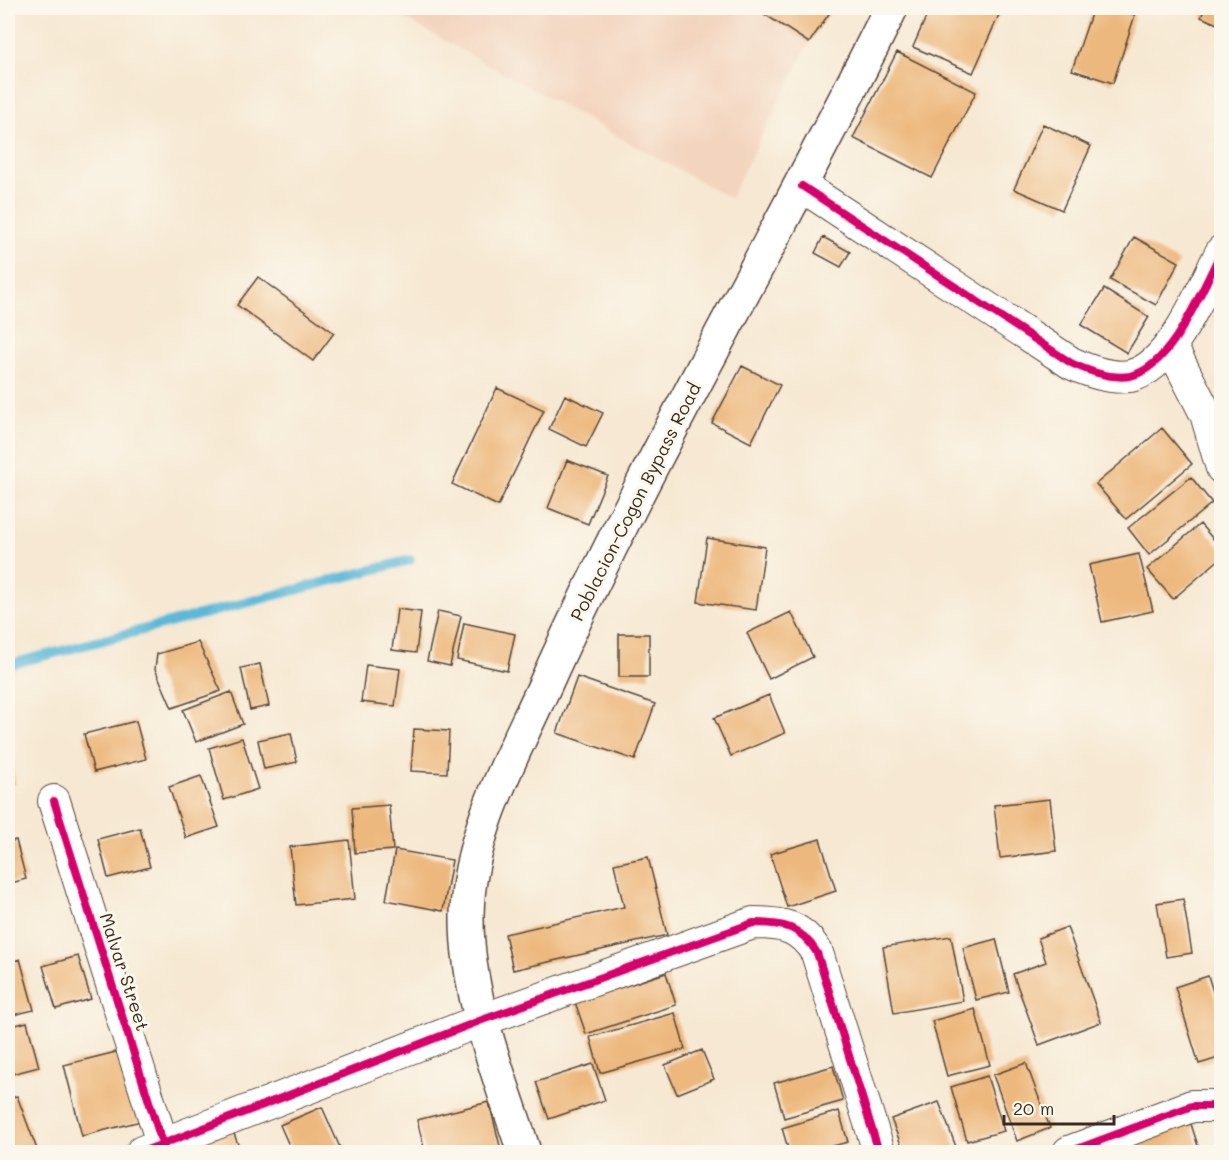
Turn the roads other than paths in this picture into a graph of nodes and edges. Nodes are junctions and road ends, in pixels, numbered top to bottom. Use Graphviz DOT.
graph roads {
  1 [pos="891,8"];
  2 [pos="802,186"];
  3 [pos="1221,251"];
  4 [pos="1171,346"];
  5 [pos="1221,468"];
  6 [pos="54,801"];
  7 [pos="482,1020"];
  8 [pos="1207,1106"];
  9 [pos="157,1150"];
  10 [pos="524,1152"];
  11 [pos="879,1152"];
  12 [pos="1069,1152"];
  1 -- 2 [label="main road, Poblacion-Cogon Bypass Road"];
  2 -- 4 [label="street"];
  2 -- 7 [label="main road, Poblacion-Cogon Bypass Road"];
  3 -- 4 [label="street"];
  4 -- 5 [label="street"];
  6 -- 9 [label="street, Malvar Street"];
  7 -- 9 [label="street"];
  7 -- 10 [label="main road, Poblacion-Cogon Bypass Road"];
  7 -- 11 [label="street"];
  8 -- 12 [label="street"];
}
